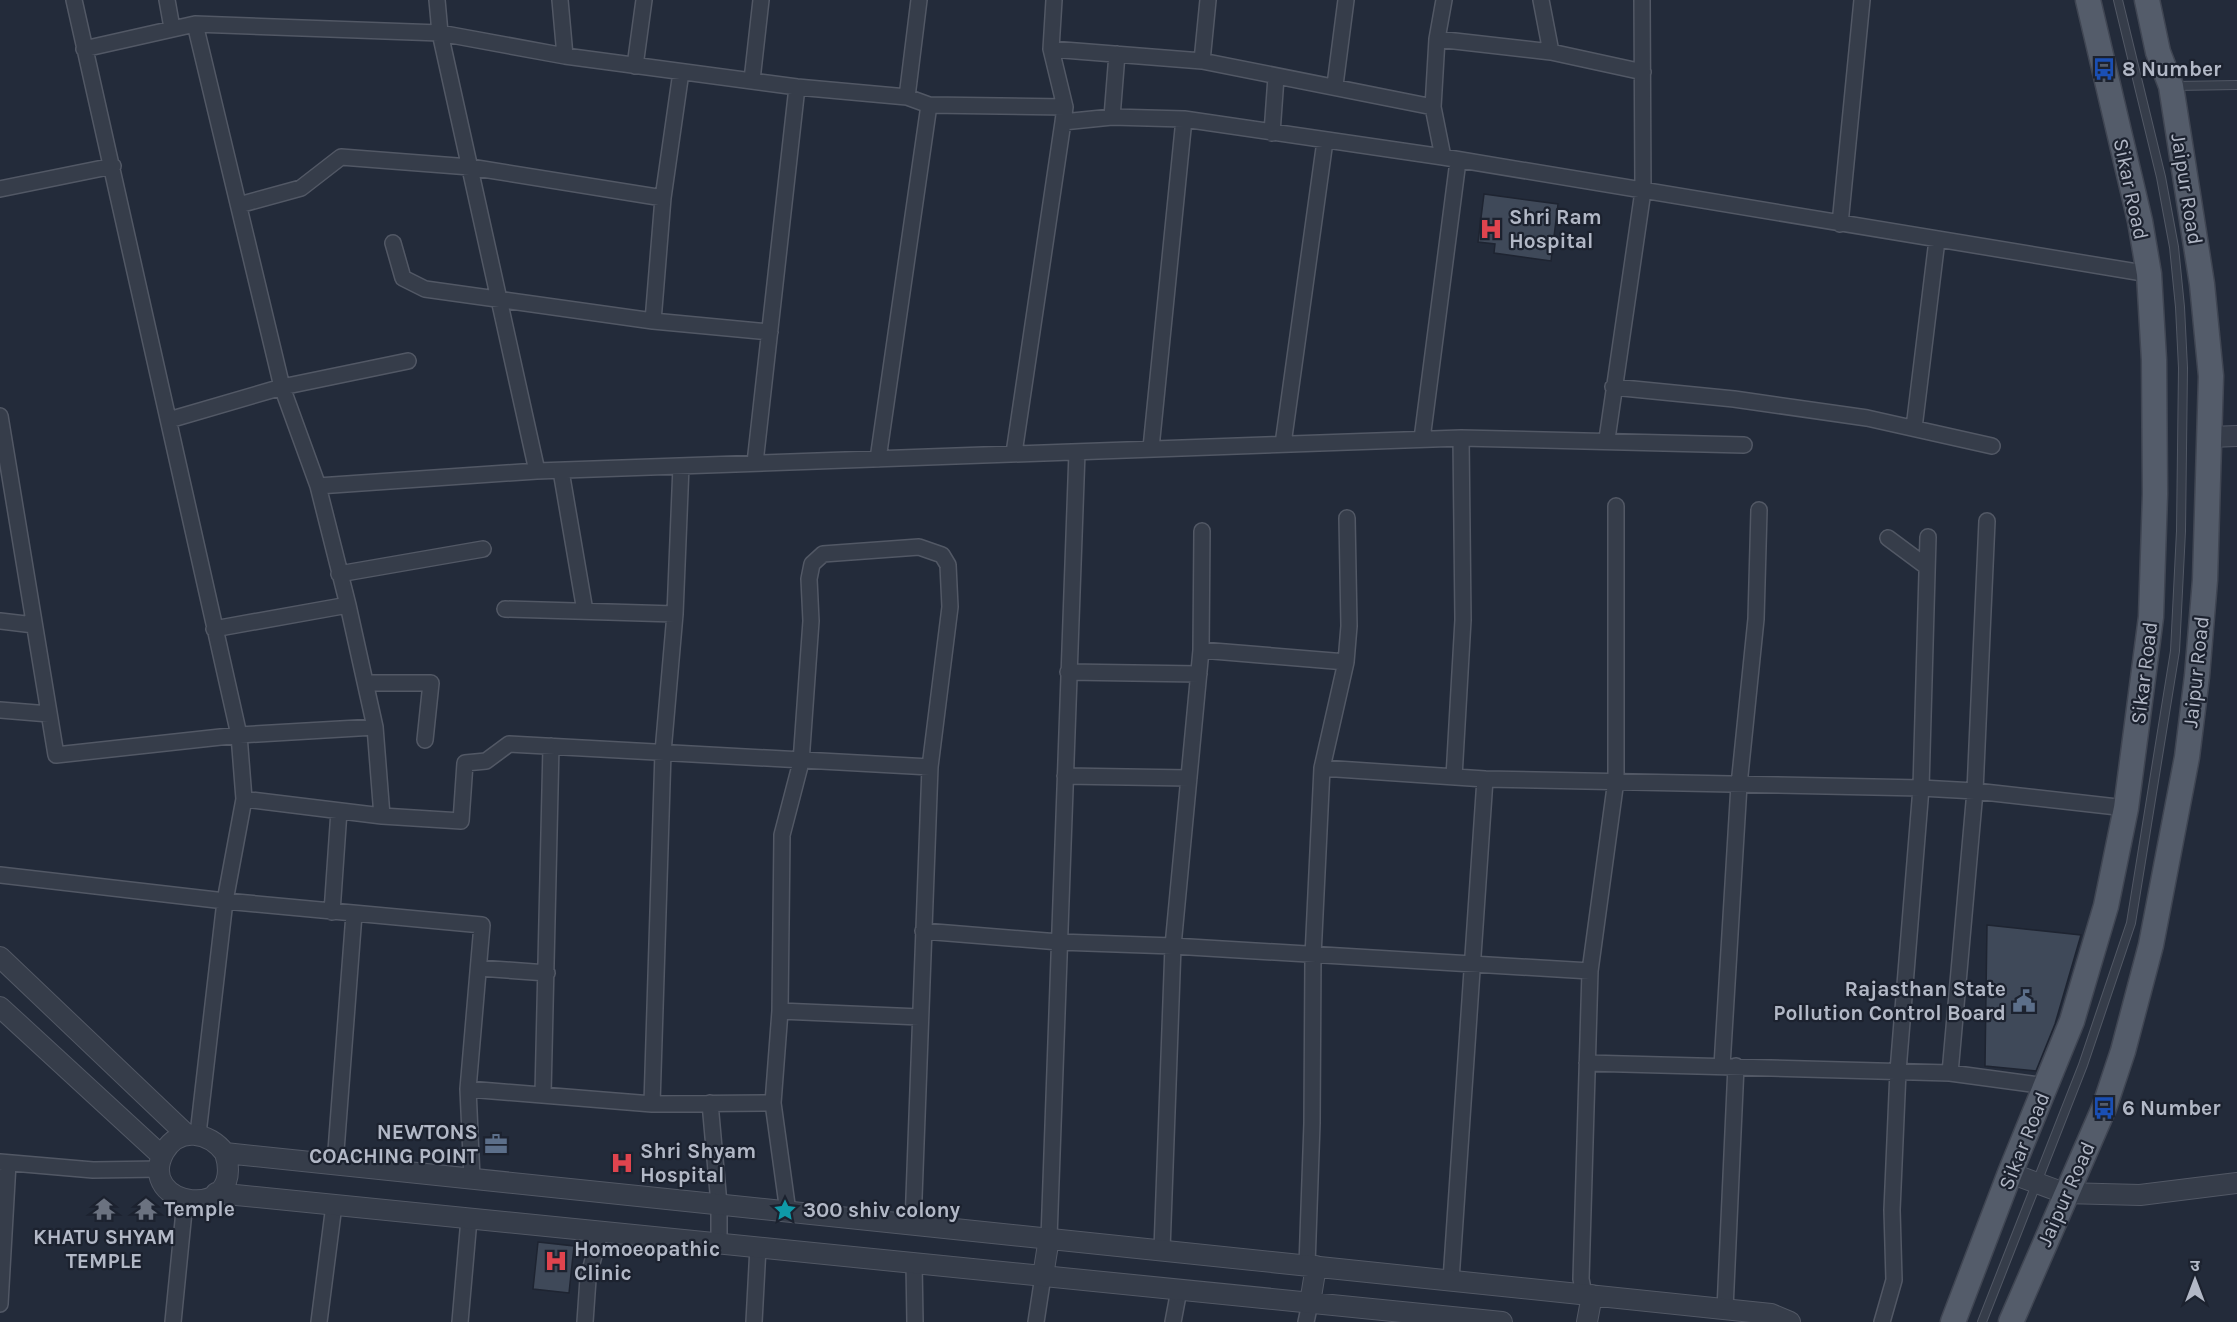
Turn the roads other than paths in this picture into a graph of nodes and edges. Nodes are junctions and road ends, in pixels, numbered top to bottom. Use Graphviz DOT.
graph roads {
  1 [pos="74,0"];
  2 [pos="167,0"];
  3 [pos="436,0"];
  4 [pos="560,0"];
  5 [pos="644,0"];
  6 [pos="760,0"];
  7 [pos="919,0"];
  8 [pos="1054,0"];
  9 [pos="1208,0"];
  10 [pos="1346,0"];
  11 [pos="1444,0"];
  12 [pos="1541,0"];
  13 [pos="1642,0"];
  14 [pos="1862,0"];
  15 [pos="2088,0"];
  16 [pos="2118,0"];
  17 [pos="2147,0"];
  18 [pos="195,24"];
  19 [pos="172,28"];
  20 [pos="440,33"];
  21 [pos="1437,39"];
  22 [pos="84,49"];
  23 [pos="1051,49"];
  24 [pos="1551,52"];
  25 [pos="1117,54"];
  26 [pos="566,56"];
  27 [pos="1202,61"];
  28 [pos="635,66"];
  29 [pos="681,72"];
  30 [pos="1643,72"];
  31 [pos="1276,77"];
  32 [pos="753,80"];
  33 [pos="2237,85"];
  34 [pos="1335,86"];
  35 [pos="2171,86"];
  36 [pos="797,87"];
  37 [pos="907,97"];
  38 [pos="929,105"];
  39 [pos="1433,107"];
  40 [pos="1064,115"];
  41 [pos="1112,117"];
  42 [pos="1184,119"];
  43 [pos="1272,133"];
  44 [pos="1326,141"];
  45 [pos="1450,159"];
  46 [pos="113,166"];
  47 [pos="470,167"];
  48 [pos="0,189"];
  49 [pos="1643,190"];
  50 [pos="663,198"];
  51 [pos="239,205"];
  52 [pos="1840,224"];
  53 [pos="1937,240"];
  54 [pos="393,243"];
  55 [pos="2149,274"];
  56 [pos="499,300"];
  57 [pos="653,321"];
  58 [pos="770,332"];
  59 [pos="408,361"];
  60 [pos="282,387"];
  61 [pos="1614,387"];
  62 [pos="169,420"];
  63 [pos="0,422"];
  64 [pos="1914,428"];
  65 [pos="2237,436"];
  66 [pos="2210,437"];
  67 [pos="1461,438"];
  68 [pos="1422,440"];
  69 [pos="1608,440"];
  70 [pos="1283,444"];
  71 [pos="1744,444"];
  72 [pos="1992,446"];
  73 [pos="1151,448"];
  74 [pos="1077,452"];
  75 [pos="1014,453"];
  76 [pos="878,459"];
  77 [pos="755,463"];
  78 [pos="681,466"];
  79 [pos="537,471"];
  80 [pos="561,471"];
  81 [pos="318,486"];
  82 [pos="1616,506"];
  83 [pos="1759,510"];
  84 [pos="1347,518"];
  85 [pos="1987,521"];
  86 [pos="1202,531"];
  87 [pos="1928,537"];
  88 [pos="1888,538"];
  89 [pos="483,549"];
  90 [pos="1927,567"];
  91 [pos="339,574"];
  92 [pos="348,605"];
  93 [pos="505,609"];
  94 [pos="585,611"];
  95 [pos="675,614"];
  96 [pos="0,621"];
  97 [pos="34,625"];
  98 [pos="214,629"];
  99 [pos="1201,650"];
  100 [pos="1346,662"];
  101 [pos="1068,672"];
  102 [pos="1199,674"];
  103 [pos="366,683"];
  104 [pos="0,710"];
  105 [pos="49,714"];
  106 [pos="375,727"];
  107 [pos="239,735"];
  108 [pos="425,741"];
  109 [pos="551,746"];
  110 [pos="663,752"];
  111 [pos="801,762"];
  112 [pos="930,767"];
  113 [pos="1322,768"];
  114 [pos="1065,776"];
  115 [pos="1454,777"];
  116 [pos="1189,778"];
  117 [pos="1485,779"];
  118 [pos="1616,780"];
  119 [pos="1739,785"];
  120 [pos="1921,788"];
  121 [pos="1975,791"];
  122 [pos="244,799"];
  123 [pos="2126,808"];
  124 [pos="339,811"];
  125 [pos="382,816"];
  126 [pos="0,875"];
  127 [pos="225,901"];
  128 [pos="333,912"];
  129 [pos="354,914"];
  130 [pos="923,931"];
  131 [pos="1059,942"];
  132 [pos="1173,946"];
  133 [pos="1313,956"];
  134 [pos="0,957"];
  135 [pos="1472,965"];
  136 [pos="479,968"];
  137 [pos="1590,971"];
  138 [pos="547,973"];
  139 [pos="0,1007"];
  140 [pos="780,1011"];
  141 [pos="920,1017"];
  142 [pos="1587,1063"];
  143 [pos="1729,1066"];
  144 [pos="1898,1071"];
  145 [pos="1950,1073"];
  146 [pos="2046,1086"];
  147 [pos="468,1089"];
  148 [pos="543,1095"];
  149 [pos="710,1103"];
  150 [pos="773,1103"];
  151 [pos="652,1104"];
  152 [pos="192,1135"];
  153 [pos="225,1153"];
  154 [pos="4,1162"];
  155 [pos="161,1162"];
  156 [pos="335,1164"];
  157 [pos="2010,1173"];
  158 [pos="472,1178"];
  159 [pos="2237,1183"];
  160 [pos="2039,1184"];
  161 [pos="216,1193"];
  162 [pos="2064,1193"];
  163 [pos="185,1200"];
  164 [pos="719,1204"];
  165 [pos="334,1205"];
  166 [pos="788,1212"];
  167 [pos="469,1219"];
  168 [pos="913,1224"];
  169 [pos="600,1232"];
  170 [pos="1049,1238"];
  171 [pos="719,1244"];
  172 [pos="758,1248"];
  173 [pos="1162,1250"];
  174 [pos="914,1263"];
  175 [pos="1312,1266"];
  176 [pos="1043,1276"];
  177 [pos="1450,1280"];
  178 [pos="1179,1290"];
  179 [pos="0,1295"];
  180 [pos="1588,1295"];
  181 [pos="1725,1309"];
  182 [pos="1308,1312"];
  183 [pos="1490,1321"];
  184 [pos="173,1322"];
  185 [pos="319,1322"];
  186 [pos="460,1322"];
  187 [pos="585,1322"];
  188 [pos="754,1322"];
  189 [pos="915,1322"];
  190 [pos="1036,1322"];
  191 [pos="1173,1322"];
  192 [pos="1587,1322"];
  193 [pos="1790,1322"];
  194 [pos="1881,1322"];
  195 [pos="1953,1322"];
  196 [pos="1982,1322"];
  197 [pos="2011,1322"];
  1 -- 22 [label="street"];
  2 -- 19 [label="street"];
  3 -- 20 [label="street"];
  4 -- 26 [label="street"];
  5 -- 28 [label="street"];
  6 -- 32 [label="street"];
  7 -- 37 [label="street"];
  8 -- 23 [label="street"];
  9 -- 27 [label="street"];
  10 -- 34 [label="street"];
  11 -- 21 [label="street"];
  12 -- 24 [label="street"];
  13 -- 30 [label="street"];
  14 -- 52 [label="street"];
  15 -- 55 [label="main road, Sikar Road"];
  16 -- 160 [label="lane"];
  17 -- 35 [label="main road, Jaipur Road"];
  18 -- 19 [label="street"];
  18 -- 20 [label="street"];
  18 -- 51 [label="street"];
  19 -- 22 [label="street"];
  20 -- 26 [label="street"];
  20 -- 47 [label="street"];
  21 -- 24 [label="street"];
  21 -- 39 [label="street"];
  22 -- 46 [label="street"];
  23 -- 25 [label="street"];
  23 -- 40 [label="street"];
  24 -- 30 [label="street"];
  25 -- 27 [label="street"];
  25 -- 41 [label="street"];
  26 -- 28 [label="street"];
  27 -- 31 [label="street"];
  28 -- 29 [label="street"];
  29 -- 32 [label="street"];
  29 -- 50 [label="street"];
  30 -- 49 [label="street"];
  31 -- 34 [label="street"];
  31 -- 43 [label="street"];
  32 -- 36 [label="street"];
  33 -- 35 [label="lane"];
  34 -- 39 [label="street"];
  35 -- 66 [label="main road, Jaipur Road"];
  36 -- 37 [label="street"];
  36 -- 58 [label="street"];
  37 -- 38 [label="street"];
  38 -- 40 [label="street"];
  38 -- 76 [label="street"];
  39 -- 45 [label="street"];
  40 -- 41 [label="street"];
  40 -- 75 [label="street"];
  41 -- 42 [label="street"];
  42 -- 43 [label="street"];
  42 -- 73 [label="street"];
  43 -- 44 [label="street"];
  44 -- 45 [label="street"];
  44 -- 70 [label="street"];
  45 -- 49 [label="street"];
  45 -- 68 [label="street"];
  46 -- 48 [label="street"];
  46 -- 62 [label="street"];
  47 -- 50 [label="street"];
  47 -- 51 [label="street"];
  47 -- 56 [label="street"];
  49 -- 52 [label="street"];
  49 -- 61 [label="street"];
  50 -- 57 [label="street"];
  51 -- 60 [label="street"];
  52 -- 53 [label="street"];
  53 -- 55 [label="street"];
  53 -- 64 [label="street"];
  54 -- 56 [label="street"];
  55 -- 123 [label="main road, Sikar Road"];
  56 -- 57 [label="street"];
  56 -- 79 [label="street"];
  57 -- 58 [label="street"];
  58 -- 77 [label="street"];
  59 -- 60 [label="street"];
  60 -- 62 [label="street"];
  60 -- 81 [label="street"];
  61 -- 64 [label="street"];
  61 -- 69 [label="street"];
  62 -- 98 [label="street"];
  63 -- 97 [label="street"];
  64 -- 72 [label="street"];
  65 -- 66 [label="street"];
  66 -- 162 [label="main road, Jaipur Road"];
  67 -- 68 [label="street"];
  67 -- 69 [label="street"];
  67 -- 115 [label="street"];
  68 -- 70 [label="street"];
  69 -- 71 [label="street"];
  70 -- 73 [label="street"];
  73 -- 74 [label="street"];
  74 -- 75 [label="street"];
  74 -- 101 [label="street"];
  75 -- 76 [label="street"];
  76 -- 77 [label="street"];
  77 -- 78 [label="street"];
  78 -- 80 [label="street"];
  78 -- 95 [label="street"];
  79 -- 80 [label="street"];
  79 -- 81 [label="street"];
  80 -- 94 [label="street"];
  81 -- 91 [label="street"];
  82 -- 118 [label="street"];
  83 -- 119 [label="street"];
  84 -- 100 [label="street"];
  85 -- 121 [label="street"];
  86 -- 99 [label="street"];
  87 -- 90 [label="street"];
  88 -- 90 [label="street"];
  89 -- 91 [label="street"];
  90 -- 120 [label="street"];
  91 -- 92 [label="street"];
  92 -- 98 [label="street"];
  92 -- 103 [label="street"];
  93 -- 94 [label="street"];
  94 -- 95 [label="street"];
  95 -- 110 [label="street"];
  96 -- 97 [label="street"];
  97 -- 105 [label="street"];
  98 -- 107 [label="street"];
  99 -- 100 [label="street"];
  99 -- 102 [label="street"];
  100 -- 113 [label="street"];
  101 -- 102 [label="street"];
  101 -- 114 [label="street"];
  102 -- 116 [label="street"];
  103 -- 106 [label="street"];
  103 -- 108 [label="street"];
  104 -- 105 [label="street"];
  105 -- 107 [label="street"];
  106 -- 107 [label="street"];
  106 -- 125 [label="street"];
  107 -- 122 [label="street"];
  109 -- 110 [label="street"];
  109 -- 125 [label="street"];
  109 -- 138 [label="street"];
  110 -- 111 [label="street"];
  110 -- 151 [label="street"];
  111 -- 112 [label="street"];
  111 -- 112 [label="street"];
  111 -- 140 [label="street"];
  112 -- 130 [label="street"];
  113 -- 115 [label="street"];
  113 -- 133 [label="street"];
  114 -- 116 [label="street"];
  114 -- 131 [label="street"];
  115 -- 117 [label="street"];
  116 -- 132 [label="street"];
  117 -- 118 [label="street"];
  117 -- 135 [label="street"];
  118 -- 119 [label="street"];
  118 -- 137 [label="street"];
  119 -- 120 [label="street"];
  119 -- 143 [label="street"];
  120 -- 121 [label="street"];
  120 -- 144 [label="street"];
  121 -- 123 [label="street"];
  121 -- 145 [label="street"];
  122 -- 124 [label="street"];
  122 -- 127 [label="street"];
  123 -- 146 [label="main road, Sikar Road"];
  124 -- 125 [label="street"];
  124 -- 128 [label="street"];
  126 -- 127 [label="street"];
  127 -- 128 [label="street"];
  127 -- 152 [label="street"];
  128 -- 129 [label="street"];
  129 -- 136 [label="street"];
  129 -- 156 [label="street"];
  130 -- 131 [label="street"];
  130 -- 141 [label="street"];
  131 -- 132 [label="street"];
  131 -- 170 [label="street"];
  132 -- 133 [label="street"];
  132 -- 173 [label="street"];
  133 -- 135 [label="street"];
  133 -- 175 [label="street"];
  134 -- 152 [label="street"];
  135 -- 137 [label="street"];
  135 -- 177 [label="street"];
  136 -- 138 [label="street"];
  136 -- 147 [label="street"];
  137 -- 142 [label="street"];
  138 -- 148 [label="street"];
  139 -- 155 [label="street"];
  140 -- 141 [label="street"];
  140 -- 150 [label="street"];
  141 -- 168 [label="street"];
  142 -- 143 [label="street"];
  142 -- 180 [label="street"];
  143 -- 144 [label="street"];
  143 -- 181 [label="street"];
  144 -- 145 [label="street"];
  144 -- 194 [label="street"];
  145 -- 146 [label="street"];
  146 -- 157 [label="main road, Sikar Road"];
  147 -- 148 [label="street"];
  147 -- 158 [label="street"];
  148 -- 151 [label="street"];
  149 -- 150 [label="street"];
  149 -- 151 [label="street"];
  149 -- 164 [label="street"];
  150 -- 166 [label="street"];
  152 -- 153 [label="street"];
  152 -- 155 [label="street"];
  153 -- 156 [label="street"];
  153 -- 161 [label="street"];
  154 -- 155 [label="street"];
  154 -- 179 [label="street"];
  155 -- 163 [label="street"];
  156 -- 158 [label="street"];
  157 -- 160 [label="street"];
  157 -- 195 [label="main road, Sikar Road"];
  158 -- 164 [label="street"];
  159 -- 162 [label="street"];
  160 -- 162 [label="street"];
  160 -- 196 [label="lane"];
  161 -- 163 [label="street"];
  161 -- 165 [label="street"];
  162 -- 197 [label="main road, Jaipur Road"];
  163 -- 184 [label="street"];
  164 -- 166 [label="street"];
  164 -- 171 [label="street"];
  165 -- 167 [label="street"];
  165 -- 185 [label="street"];
  166 -- 168 [label="street"];
  167 -- 169 [label="street"];
  167 -- 186 [label="street"];
  168 -- 170 [label="street"];
  169 -- 171 [label="street"];
  169 -- 187 [label="street"];
  170 -- 173 [label="street"];
  170 -- 176 [label="street"];
  171 -- 172 [label="street"];
  172 -- 174 [label="street"];
  172 -- 188 [label="street"];
  173 -- 175 [label="street"];
  174 -- 176 [label="street"];
  174 -- 189 [label="street"];
  175 -- 177 [label="street"];
  175 -- 182 [label="street"];
  176 -- 178 [label="street"];
  176 -- 190 [label="street"];
  177 -- 180 [label="street"];
  178 -- 182 [label="street"];
  178 -- 191 [label="street"];
  180 -- 181 [label="street"];
  180 -- 192 [label="street"];
  181 -- 193 [label="street"];
  182 -- 183 [label="street"];
}
